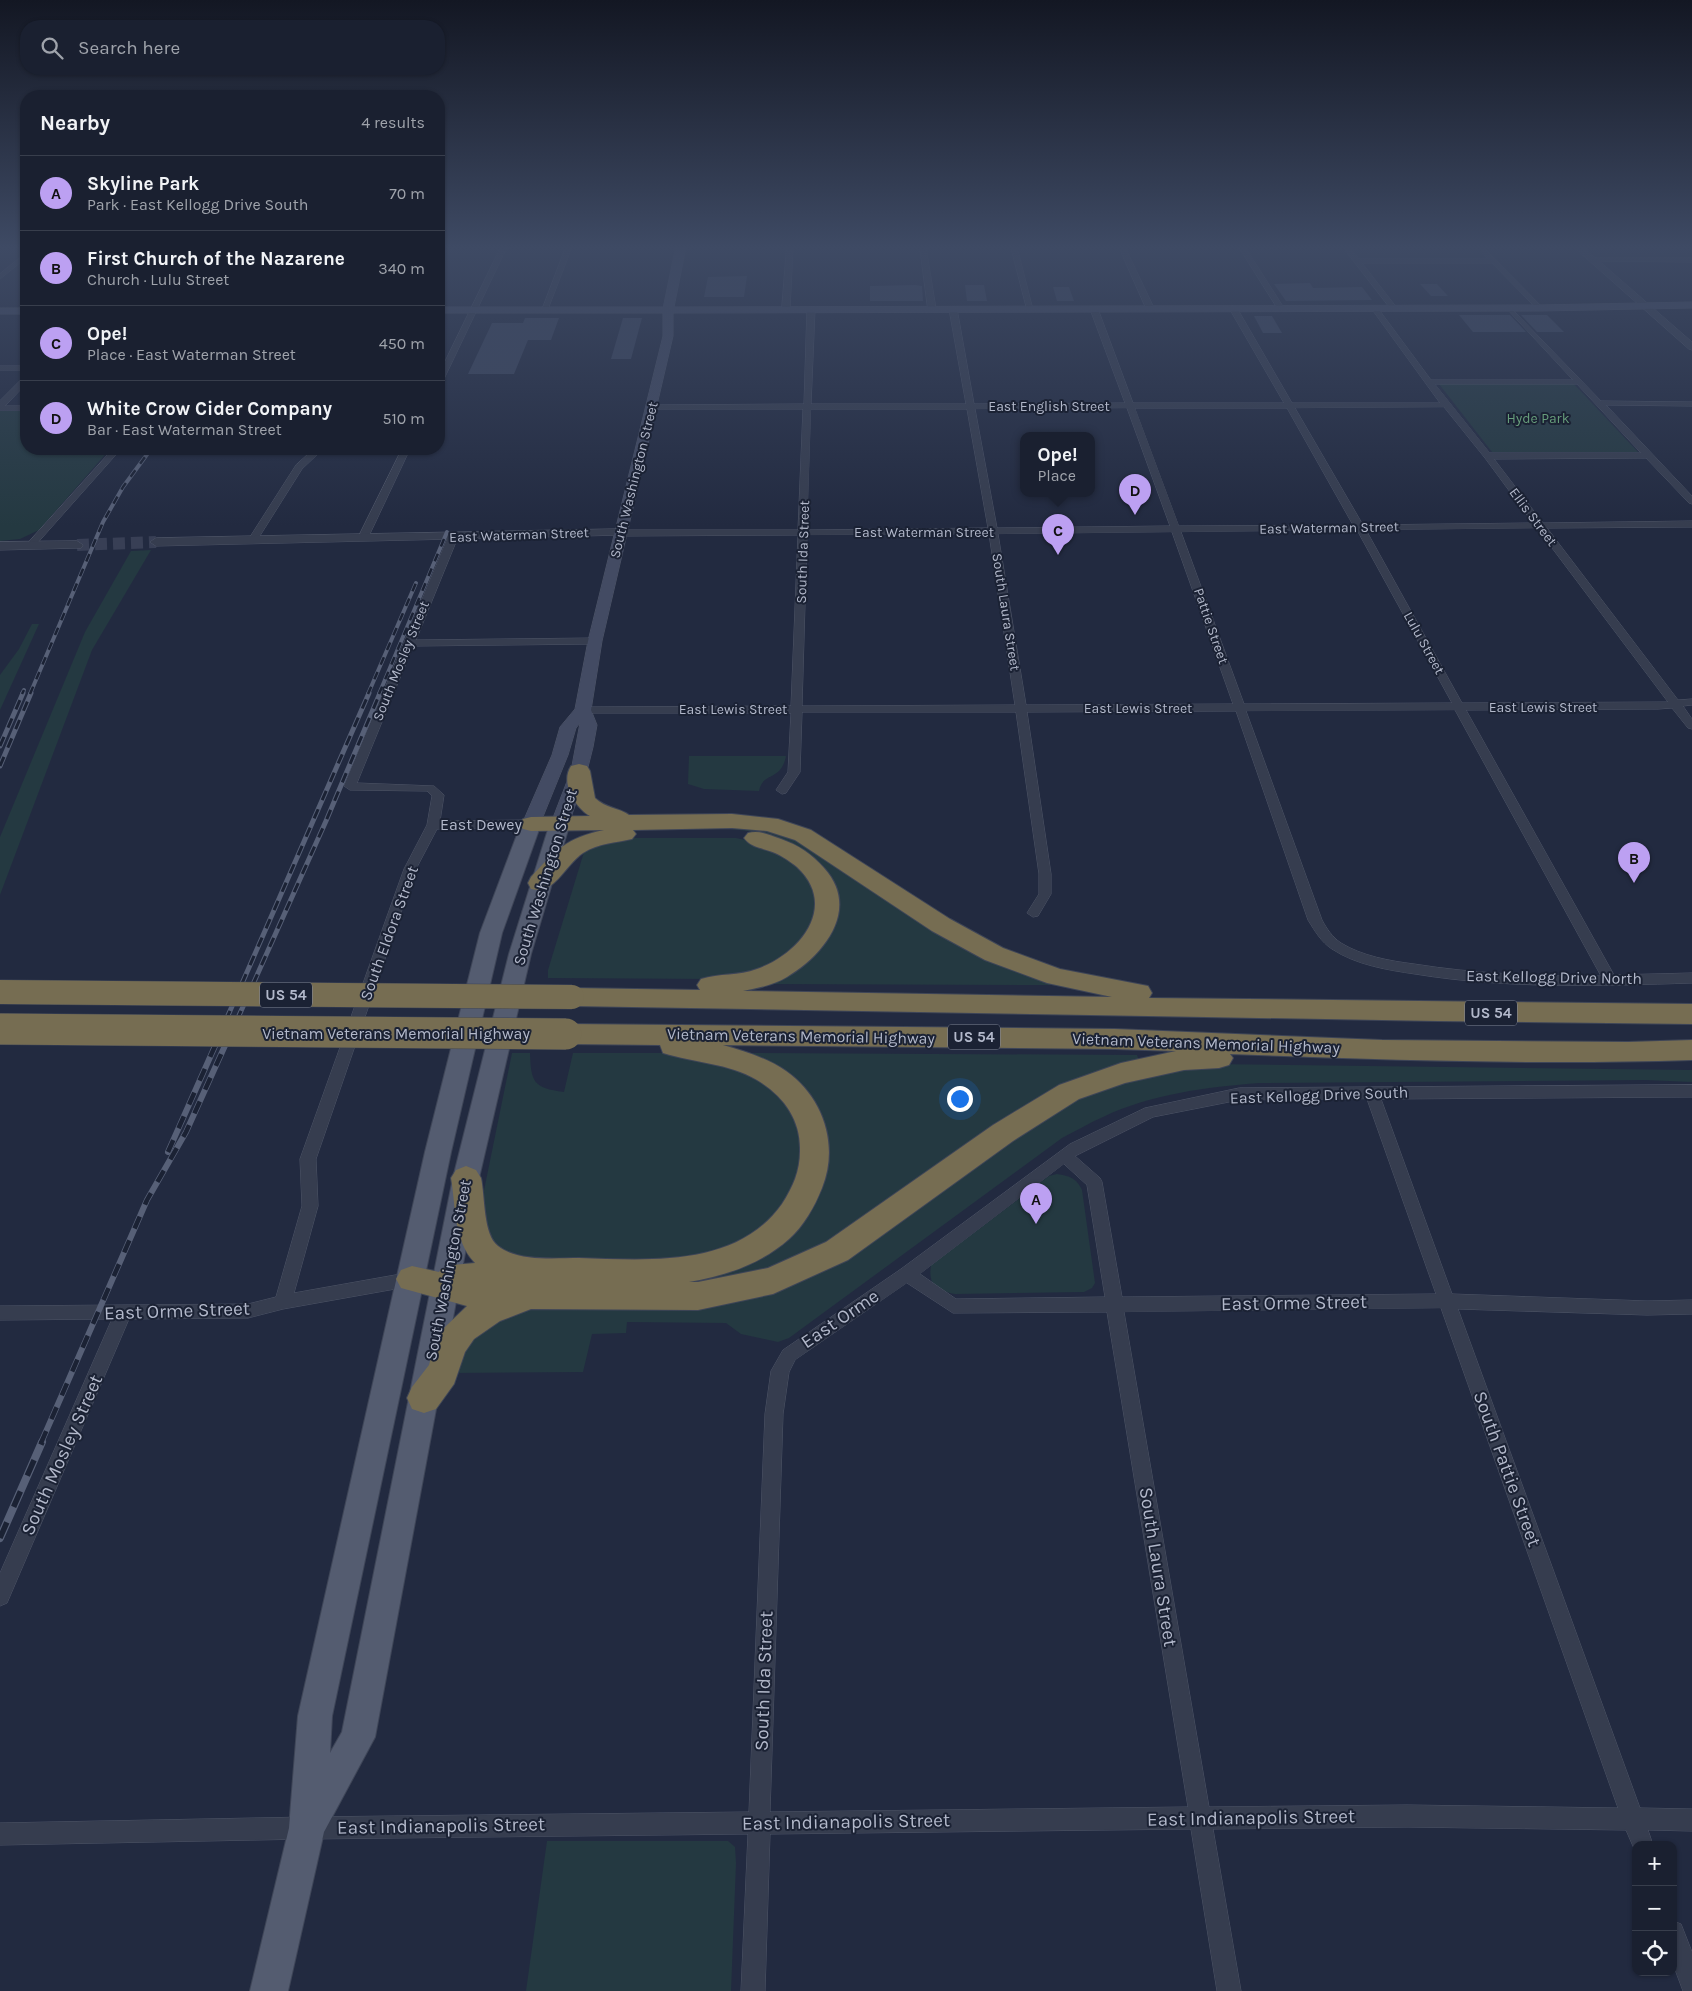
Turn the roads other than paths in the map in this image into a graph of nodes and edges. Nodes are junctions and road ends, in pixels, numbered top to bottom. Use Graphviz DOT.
graph roads {
  1 [pos="458,340"];
  2 [pos="667,340"];
  3 [pos="810,340"];
  4 [pos="958,340"];
  5 [pos="1105,340"];
  6 [pos="1251,340"];
  7 [pos="1398,340"];
  8 [pos="1539,340"];
  9 [pos="0,368"];
  10 [pos="20,368"];
  11 [pos="445,368"];
  12 [pos="1428,382"];
  13 [pos="1579,382"];
  14 [pos="20,386"];
  15 [pos="1599,403"];
  16 [pos="1692,404"];
  17 [pos="1446,405"];
  18 [pos="970,406"];
  19 [pos="1128,406"];
  20 [pos="1289,406"];
  21 [pos="0,407"];
  22 [pos="652,407"];
  23 [pos="808,407"];
  24 [pos="20,408"];
  25 [pos="112,455"];
  26 [pos="313,455"];
  27 [pos="403,455"];
  28 [pos="1648,455"];
  29 [pos="1488,456"];
  30 [pos="1692,501"];
  31 [pos="1692,524"];
  32 [pos="1540,526"];
  33 [pos="1360,528"];
  34 [pos="1176,530"];
  35 [pos="993,532"];
  36 [pos="620,533"];
  37 [pos="804,533"];
  38 [pos="453,537"];
  39 [pos="363,538"];
  40 [pos="253,540"];
  41 [pos="156,542"];
  42 [pos="77,545"];
  43 [pos="0,546"];
  44 [pos="30,546"];
  45 [pos="596,641"];
  46 [pos="409,643"];
  47 [pos="1692,702"];
  48 [pos="1675,704"];
  49 [pos="1459,707"];
  50 [pos="1240,708"];
  51 [pos="797,709"];
  52 [pos="1020,709"];
  53 [pos="583,710"];
  54 [pos="1692,726"];
  55 [pos="579,770"];
  56 [pos="350,786"];
  57 [pos="782,790"];
  58 [pos="684,821"];
  59 [pos="531,824"];
  60 [pos="433,825"];
  61 [pos="559,826"];
  62 [pos="636,833"];
  63 [pos="540,883"];
  64 [pos="1033,913"];
  65 [pos="1330,942"];
  66 [pos="1692,978"];
  67 [pos="1610,980"];
  68 [pos="0,992"];
  69 [pos="572,997"];
  70 [pos="1289,1010"];
  71 [pos="1692,1014"];
  72 [pos="0,1029"];
  73 [pos="566,1034"];
  74 [pos="1382,1050"];
  75 [pos="1692,1050"];
  76 [pos="1692,1091"];
  77 [pos="1372,1093"];
  78 [pos="1065,1156"];
  79 [pos="466,1178"];
  80 [pos="907,1274"];
  81 [pos="412,1279"];
  82 [pos="445,1282"];
  83 [pos="536,1283"];
  84 [pos="1447,1301"];
  85 [pos="283,1302"];
  86 [pos="1114,1305"];
  87 [pos="1692,1307"];
  88 [pos="0,1313"];
  89 [pos="123,1313"];
  90 [pos="780,1371"];
  91 [pos="424,1398"];
  92 [pos="0,1596"];
  93 [pos="1200,1818"];
  94 [pos="1632,1819"];
  95 [pos="1692,1820"];
  96 [pos="759,1823"];
  97 [pos="307,1828"];
  98 [pos="0,1834"];
  99 [pos="1640,1841"];
  100 [pos="1677,1943"];
  101 [pos="1692,1984"];
  102 [pos="269,1991"];
  103 [pos="753,1991"];
  104 [pos="1229,1991"];
  1 -- 11 [label="street"];
  2 -- 22 [label="main road, South Washington Street"];
  3 -- 23 [label="street, South Ida Street"];
  4 -- 18 [label="street, South Laura Street"];
  5 -- 19 [label="street, Pattie Street"];
  6 -- 20 [label="street, Lulu Street"];
  7 -- 12 [label="street, Ellis Street"];
  8 -- 13 [label="street"];
  9 -- 10 [label="street"];
  12 -- 13 [label="street"];
  12 -- 17 [label="street, Ellis Street"];
  13 -- 15 [label="street"];
  14 -- 21 [label="street"];
  15 -- 16 [label="street"];
  15 -- 28 [label="street"];
  17 -- 20 [label="street, East English Street"];
  17 -- 29 [label="street, Ellis Street"];
  18 -- 19 [label="street, East English Street"];
  18 -- 23 [label="street, East English Street"];
  18 -- 35 [label="street, South Laura Street"];
  19 -- 20 [label="street, East English Street"];
  19 -- 34 [label="street, Pattie Street"];
  20 -- 33 [label="street, Lulu Street"];
  21 -- 24 [label="street"];
  22 -- 23 [label="street, East English Street"];
  22 -- 36 [label="main road, South Washington Street"];
  23 -- 37 [label="street, South Ida Street"];
  25 -- 44 [label="street"];
  26 -- 40 [label="street"];
  27 -- 39 [label="street"];
  28 -- 29 [label="street"];
  28 -- 30 [label="street"];
  29 -- 32 [label="street, Ellis Street"];
  31 -- 32 [label="street, East Waterman Street"];
  32 -- 33 [label="street, East Waterman Street"];
  32 -- 48 [label="street, Ellis Street"];
  33 -- 34 [label="street, East Waterman Street"];
  33 -- 49 [label="street, Lulu Street"];
  34 -- 35 [label="street, East Waterman Street"];
  34 -- 50 [label="street, Pattie Street"];
  35 -- 37 [label="street, East Waterman Street"];
  35 -- 52 [label="street, South Laura Street"];
  36 -- 37 [label="street, East Waterman Street"];
  36 -- 38 [label="street, East Waterman Street"];
  36 -- 45 [label="main road, South Washington Street"];
  37 -- 51 [label="street, South Ida Street"];
  38 -- 39 [label="street, East Waterman Street"];
  38 -- 46 [label="street, South Mosley Street"];
  39 -- 40 [label="street, East Waterman Street"];
  40 -- 41 [label="street, East Waterman Street"];
  42 -- 44 [label="street"];
  43 -- 44 [label="street"];
  45 -- 46 [label="street"];
  45 -- 53 [label="main road, South Washington Street"];
  46 -- 56 [label="street, South Mosley Street"];
  47 -- 48 [label="street, East Lewis Street"];
  48 -- 49 [label="street, East Lewis Street"];
  48 -- 54 [label="street, Ellis Street"];
  49 -- 50 [label="street, East Lewis Street"];
  49 -- 67 [label="street, Lulu Street"];
  50 -- 52 [label="street, East Lewis Street"];
  50 -- 65 [label="street, Pattie Street"];
  51 -- 52 [label="street, East Lewis Street"];
  51 -- 53 [label="street, East Lewis Street"];
  51 -- 57 [label="street, South Ida Street"];
  52 -- 64 [label="street, South Laura Street"];
  53 -- 55 [label="main road, South Washington Street"];
  53 -- 59 [label="main road, South Washington Street"];
  55 -- 58 [label="highway"];
  55 -- 61 [label="main road, South Washington Street"];
  56 -- 60 [label="street, East Dewey"];
  58 -- 61 [label="highway"];
  58 -- 70 [label="highway"];
  59 -- 60 [label="street, East Dewey"];
  59 -- 61 [label="highway"];
  59 -- 81 [label="main road, South Washington Street"];
  60 -- 85 [label="street, South Eldora Street"];
  61 -- 62 [label="highway"];
  61 -- 63 [label="main road, South Washington Street"];
  62 -- 63 [label="highway"];
  62 -- 69 [label="highway"];
  63 -- 79 [label="main road, South Washington Street"];
  65 -- 67 [label="street, East Kellogg Drive North"];
  66 -- 67 [label="street, East Kellogg Drive North"];
  68 -- 69 [label="highway, Vietnam Veterans Memorial Highway / US 54, bridge"];
  69 -- 70 [label="highway, Vietnam Veterans Memorial Highway / US 54"];
  70 -- 71 [label="highway, Vietnam Veterans Memorial Highway / US 54"];
  72 -- 73 [label="highway, Vietnam Veterans Memorial Highway / US 54, bridge"];
  73 -- 74 [label="highway, Vietnam Veterans Memorial Highway / US 54"];
  73 -- 83 [label="highway"];
  74 -- 75 [label="highway, Vietnam Veterans Memorial Highway / US 54"];
  74 -- 83 [label="highway"];
  76 -- 77 [label="street, East Kellogg Drive South"];
  77 -- 78 [label="street, East Kellogg Drive South"];
  77 -- 84 [label="street, South Pattie Street"];
  78 -- 80 [label="street, East Kellogg Drive South"];
  78 -- 86 [label="street, South Laura Street"];
  79 -- 82 [label="main road, South Washington Street"];
  79 -- 83 [label="highway"];
  80 -- 86 [label="street, East Orme Street"];
  80 -- 90 [label="street, East Orme"];
  81 -- 82 [label="highway"];
  81 -- 85 [label="street, East Orme Street"];
  81 -- 97 [label="main road, South Washington Street"];
  82 -- 83 [label="highway"];
  82 -- 91 [label="main road, South Washington Street"];
  83 -- 91 [label="highway"];
  84 -- 86 [label="street, East Orme Street"];
  84 -- 87 [label="street, East Orme Street"];
  84 -- 94 [label="street, South Pattie Street"];
  85 -- 89 [label="street, East Orme Street"];
  86 -- 93 [label="street, South Laura Street"];
  88 -- 89 [label="street, East Orme Street"];
  89 -- 92 [label="street, South Mosley Street"];
  90 -- 96 [label="street, South Ida Street"];
  91 -- 97 [label="main road, South Washington Street"];
  93 -- 94 [label="street, East Indianapolis Street"];
  93 -- 96 [label="street, East Indianapolis Street"];
  93 -- 104 [label="street, South Laura Street"];
  94 -- 95 [label="street, East Indianapolis Street"];
  94 -- 99 [label="street, South Pattie Street"];
  96 -- 97 [label="street, East Indianapolis Street"];
  96 -- 103 [label="street, South Ida Street"];
  97 -- 98 [label="street, East Indianapolis Street"];
  97 -- 102 [label="main road, South Washington Street"];
  100 -- 101 [label="street"];
}
